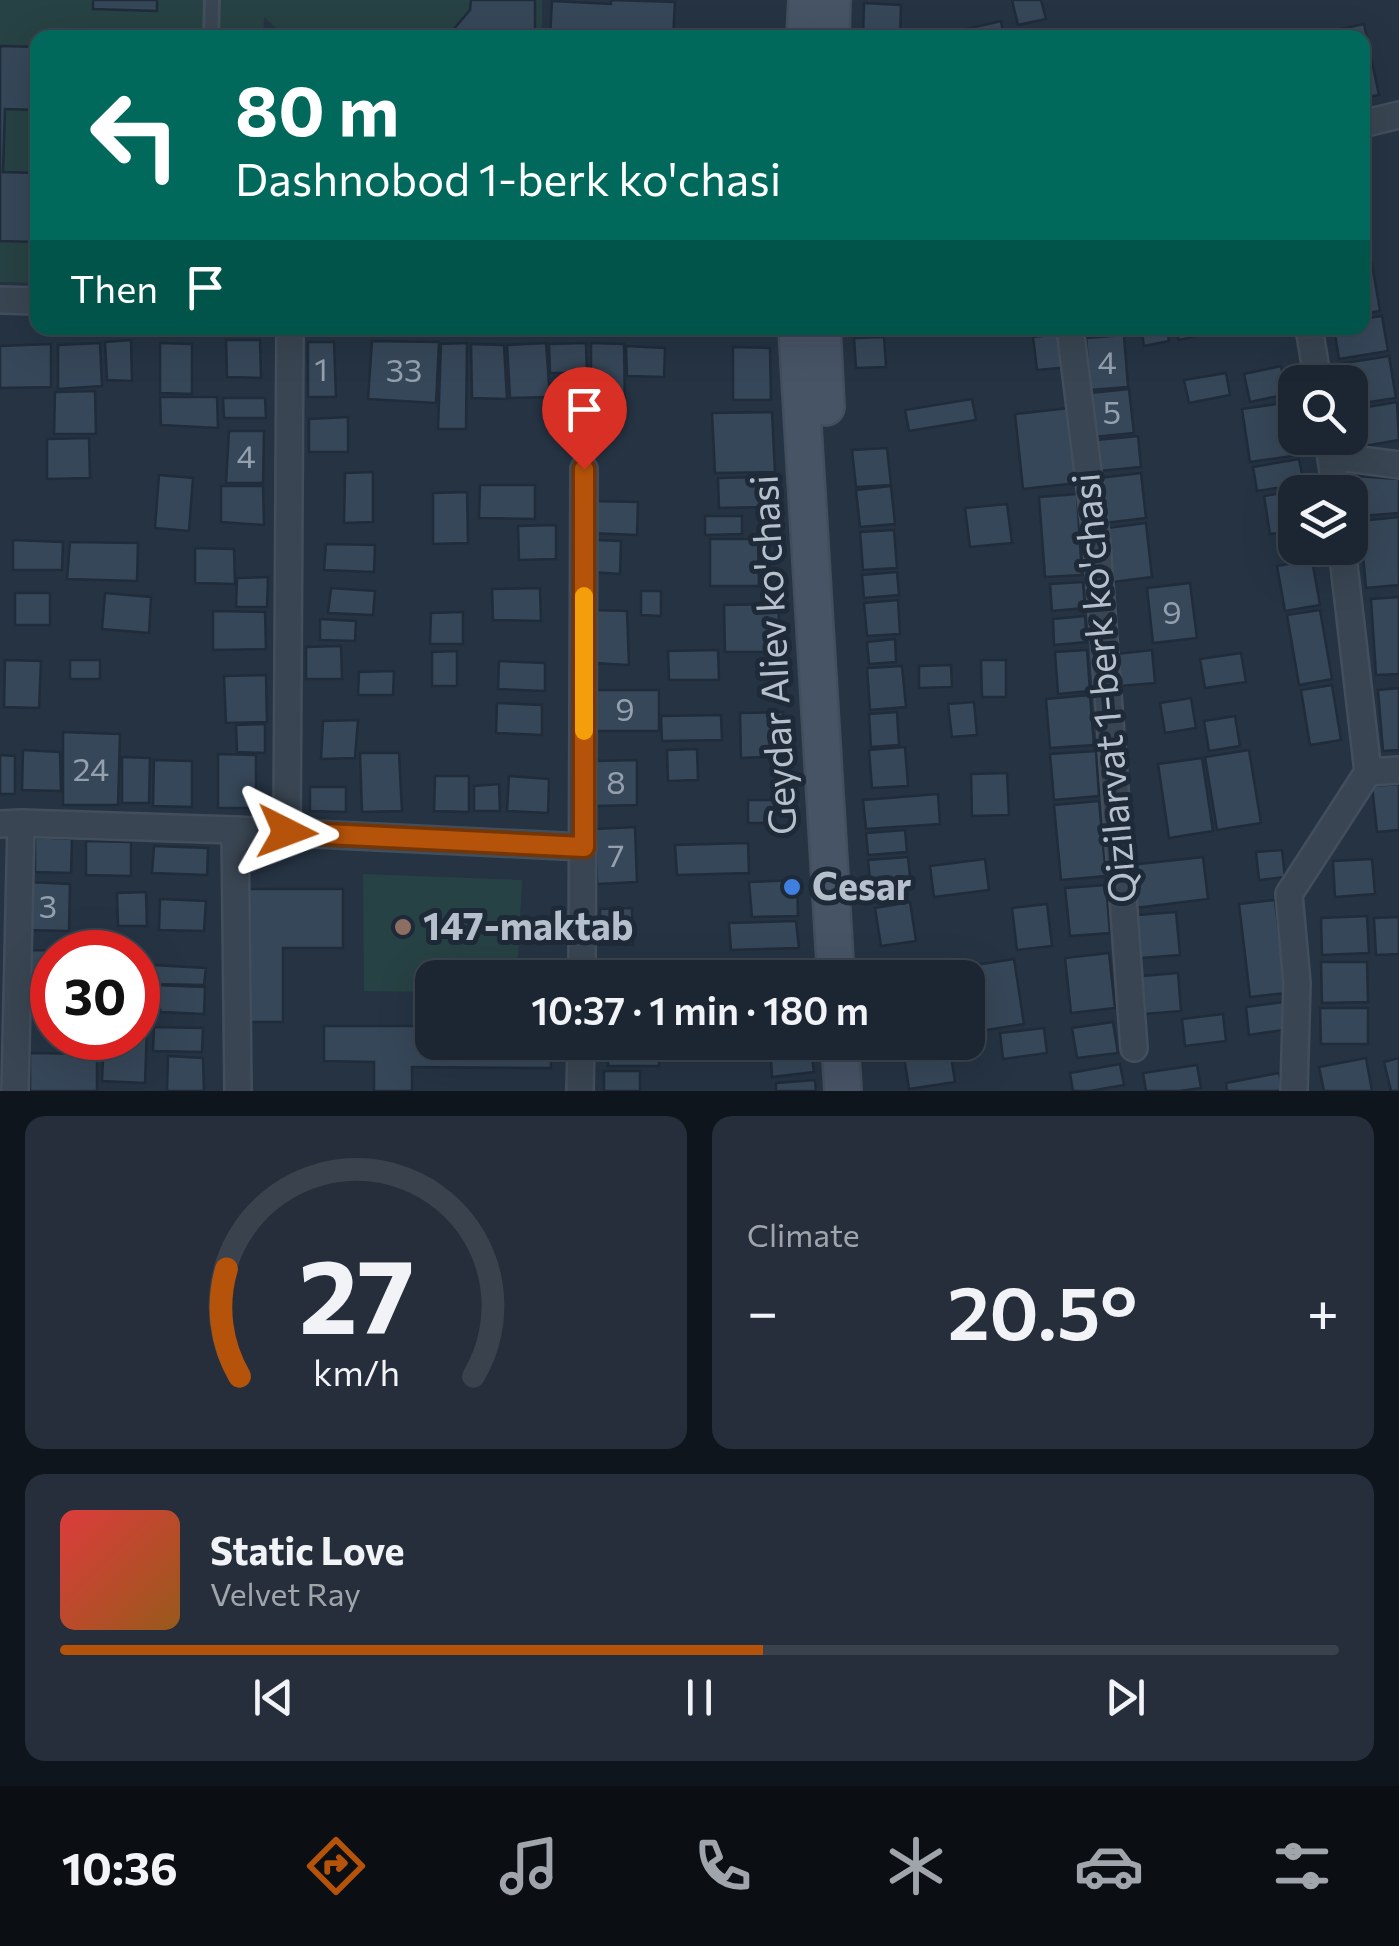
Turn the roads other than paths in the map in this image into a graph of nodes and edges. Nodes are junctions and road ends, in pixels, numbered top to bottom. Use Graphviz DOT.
graph roads {
  1 [pos="212,0"];
  2 [pos="807,0"];
  3 [pos="832,0"];
  4 [pos="211,30"];
  5 [pos="806,30"];
  6 [pos="831,30"];
  7 [pos="1399,114"];
  8 [pos="1370,122"];
  9 [pos="0,300"];
  10 [pos="30,301"];
  11 [pos="290,335"];
  12 [pos="798,335"];
  13 [pos="822,335"];
  14 [pos="1071,335"];
  15 [pos="1309,335"];
  16 [pos="1315,365"];
  17 [pos="1361,455"];
  18 [pos="1399,465"];
  19 [pos="584,469"];
  20 [pos="1344,565"];
  21 [pos="1399,770"];
  22 [pos="1368,772"];
  23 [pos="10,824"];
  24 [pos="235,830"];
  25 [pos="287,832"];
  26 [pos="584,847"];
  27 [pos="582,960"];
  28 [pos="835,960"];
  29 [pos="854,960"];
  30 [pos="1134,1048"];
  31 [pos="580,1060"];
  32 [pos="841,1060"];
  33 [pos="859,1060"];
  34 [pos="15,1091"];
  35 [pos="238,1091"];
  36 [pos="580,1091"];
  37 [pos="843,1091"];
  38 [pos="860,1091"];
  39 [pos="1294,1091"];
  1 -- 4 [label="lane"];
  2 -- 5 [label="main road"];
  3 -- 6 [label="main road"];
  7 -- 8 [label="street"];
  9 -- 10 [label="street"];
  11 -- 25 [label="street"];
  12 -- 28 [label="main road, Geydar Aliev ko'chasi"];
  13 -- 29 [label="main road, Geydar Aliev ko'chasi"];
  14 -- 30 [label="street, Qizilarvat 1-berk ko'chasi"];
  15 -- 16 [label="street"];
  17 -- 18 [label="street"];
  19 -- 26 [label="street"];
  20 -- 22 [label="street"];
  21 -- 22 [label="street"];
  22 -- 39 [label="street"];
  23 -- 24 [label="street"];
  23 -- 34 [label="street"];
  24 -- 25 [label="street"];
  24 -- 35 [label="street"];
  25 -- 26 [label="street"];
  26 -- 27 [label="street"];
  31 -- 36 [label="street"];
  32 -- 37 [label="main road"];
  33 -- 38 [label="main road"];
}
